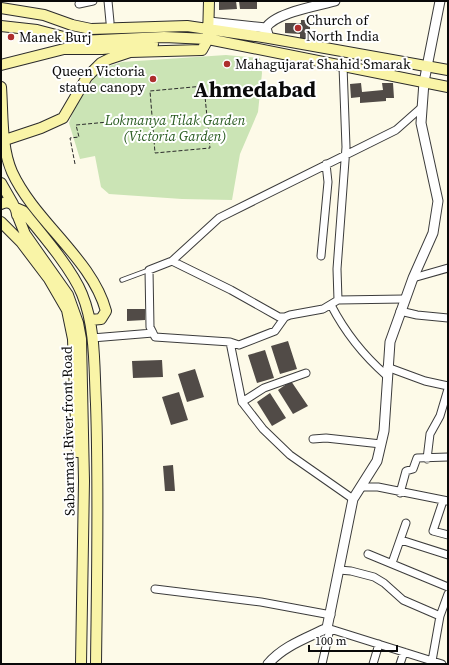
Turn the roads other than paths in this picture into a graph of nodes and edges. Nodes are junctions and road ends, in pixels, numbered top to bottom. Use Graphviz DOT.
graph roads {
  1 [pos="93,1"];
  2 [pos="108,1"];
  3 [pos="209,1"];
  4 [pos="335,1"];
  5 [pos="437,2"];
  6 [pos="79,4"];
  7 [pos="1,8"];
  8 [pos="110,22"];
  9 [pos="1,26"];
  10 [pos="209,30"];
  11 [pos="267,33"];
  12 [pos="181,37"];
  13 [pos="1,65"];
  14 [pos="343,66"];
  15 [pos="427,66"];
  16 [pos="448,70"];
  17 [pos="424,82"];
  18 [pos="1,87"];
  19 [pos="448,87"];
  20 [pos="422,107"];
  21 [pos="5,140"];
  22 [pos="345,155"];
  23 [pos="326,164"];
  24 [pos="1,183"];
  25 [pos="1,204"];
  26 [pos="15,209"];
  27 [pos="1,222"];
  28 [pos="321,256"];
  29 [pos="172,261"];
  30 [pos="448,268"];
  31 [pos="149,270"];
  32 [pos="413,278"];
  33 [pos="122,280"];
  34 [pos="404,299"];
  35 [pos="338,300"];
  36 [pos="331,305"];
  37 [pos="400,311"];
  38 [pos="285,317"];
  39 [pos="448,318"];
  40 [pos="90,320"];
  41 [pos="153,333"];
  42 [pos="92,338"];
  43 [pos="230,342"];
  44 [pos="386,371"];
  45 [pos="306,373"];
  46 [pos="448,386"];
  47 [pos="448,389"];
  48 [pos="242,402"];
  49 [pos="313,439"];
  50 [pos="381,444"];
  51 [pos="448,457"];
  52 [pos="427,459"];
  53 [pos="361,487"];
  54 [pos="400,493"];
  55 [pos="353,499"];
  56 [pos="445,501"];
  57 [pos="406,523"];
  58 [pos="448,535"];
  59 [pos="401,540"];
  60 [pos="448,553"];
  61 [pos="368,554"];
  62 [pos="392,563"];
  63 [pos="339,570"];
  64 [pos="448,587"];
  65 [pos="155,589"];
  66 [pos="448,594"];
  67 [pos="331,614"];
  68 [pos="440,616"];
  69 [pos="329,628"];
  70 [pos="379,644"];
  71 [pos="404,652"];
  72 [pos="432,661"];
  73 [pos="76,664"];
  74 [pos="81,664"];
  75 [pos="96,664"];
  76 [pos="268,664"];
  77 [pos="322,664"];
  78 [pos="372,664"];
  79 [pos="400,664"];
  80 [pos="442,664"];
  1 -- 6 [label="street"];
  2 -- 8 [label="street"];
  3 -- 10 [label="main road"];
  4 -- 11 [label="street"];
  5 -- 15 [label="street"];
  7 -- 10 [label="main road"];
  9 -- 12 [label="main road"];
  10 -- 11 [label="main road"];
  10 -- 12 [label="main road"];
  10 -- 14 [label="main road"];
  10 -- 21 [label="main road"];
  11 -- 15 [label="main road"];
  12 -- 13 [label="main road"];
  14 -- 17 [label="main road"];
  14 -- 22 [label="street"];
  15 -- 16 [label="main road"];
  15 -- 17 [label="street"];
  17 -- 19 [label="main road"];
  17 -- 20 [label="street"];
  18 -- 21 [label="main road"];
  20 -- 22 [label="street"];
  20 -- 32 [label="street"];
  21 -- 40 [label="main road"];
  22 -- 23 [label="street"];
  22 -- 35 [label="street"];
  23 -- 28 [label="street"];
  23 -- 29 [label="street"];
  24 -- 26 [label="main road"];
  25 -- 26 [label="main road"];
  26 -- 27 [label="main road"];
  26 -- 40 [label="main road"];
  26 -- 74 [label="main road, Sabarmati River front Road"];
  27 -- 73 [label="main road"];
  29 -- 31 [label="street"];
  29 -- 38 [label="street"];
  30 -- 32 [label="street"];
  31 -- 33 [label="lane"];
  31 -- 41 [label="street"];
  32 -- 34 [label="street"];
  34 -- 35 [label="street"];
  34 -- 37 [label="street"];
  35 -- 36 [label="street"];
  36 -- 38 [label="street"];
  36 -- 44 [label="street"];
  37 -- 39 [label="street"];
  37 -- 44 [label="street"];
  38 -- 43 [label="street"];
  40 -- 42 [label="main road"];
  41 -- 42 [label="street"];
  41 -- 43 [label="street"];
  42 -- 75 [label="main road"];
  43 -- 48 [label="street"];
  44 -- 46 [label="street"];
  44 -- 50 [label="street"];
  45 -- 48 [label="street"];
  47 -- 52 [label="street"];
  48 -- 55 [label="street"];
  49 -- 50 [label="street"];
  50 -- 53 [label="street"];
  51 -- 52 [label="street"];
  52 -- 54 [label="street"];
  53 -- 54 [label="street"];
  53 -- 55 [label="street"];
  54 -- 56 [label="street"];
  55 -- 63 [label="street"];
  56 -- 58 [label="street"];
  57 -- 59 [label="street"];
  59 -- 60 [label="street"];
  59 -- 62 [label="street"];
  61 -- 62 [label="street"];
  62 -- 64 [label="street"];
  63 -- 67 [label="street"];
  63 -- 68 [label="street"];
  65 -- 67 [label="street"];
  66 -- 68 [label="street"];
  67 -- 69 [label="street"];
  68 -- 72 [label="street"];
  69 -- 70 [label="street"];
  69 -- 76 [label="street"];
  69 -- 77 [label="street"];
  70 -- 71 [label="street"];
  70 -- 78 [label="street"];
  71 -- 72 [label="street"];
  71 -- 79 [label="street"];
  72 -- 80 [label="street"];
}
